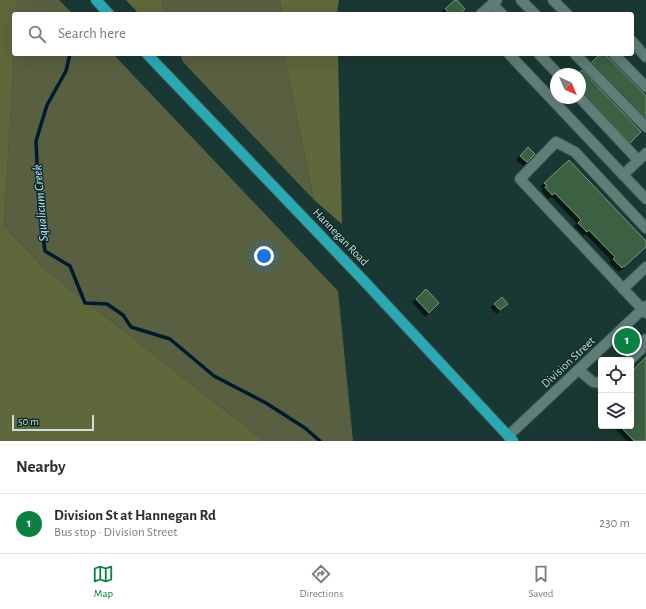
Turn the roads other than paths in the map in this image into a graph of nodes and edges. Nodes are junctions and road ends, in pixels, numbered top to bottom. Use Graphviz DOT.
graph roads {
  1 [pos="96,0"];
  2 [pos="521,0"];
  3 [pos="554,0"];
  4 [pos="494,2"];
  5 [pos="107,12"];
  6 [pos="483,12"];
  7 [pos="501,12"];
  8 [pos="533,12"];
  9 [pos="565,12"];
  10 [pos="634,43"];
  11 [pos="645,52"];
  12 [pos="149,56"];
  13 [pos="511,56"];
  14 [pos="541,56"];
  15 [pos="579,56"];
  16 [pos="616,56"];
  17 [pos="552,68"];
  18 [pos="646,87"];
  19 [pos="586,104"];
  20 [pos="646,127"];
  21 [pos="646,153"];
  22 [pos="638,160"];
  23 [pos="623,175"];
  24 [pos="646,199"];
  25 [pos="646,228"];
  26 [pos="646,267"];
  27 [pos="623,289"];
  28 [pos="645,310"];
  29 [pos="646,339"];
  30 [pos="633,357"];
  31 [pos="579,370"];
  32 [pos="598,383"];
  33 [pos="510,439"];
  1 -- 5 [label="main road"];
  2 -- 8 [label="street"];
  3 -- 9 [label="street"];
  4 -- 6 [label="street"];
  4 -- 7 [label="street"];
  10 -- 11 [label="street"];
  12 -- 33 [label="main road, Hannegan Road"];
  13 -- 23 [label="street"];
  14 -- 17 [label="street"];
  15 -- 20 [label="street"];
  16 -- 18 [label="street"];
  19 -- 22 [label="street"];
  21 -- 22 [label="street"];
  22 -- 23 [label="street"];
  23 -- 24 [label="street"];
  25 -- 27 [label="street"];
  26 -- 27 [label="street"];
  27 -- 28 [label="street"];
  28 -- 31 [label="street, Division Street"];
  29 -- 30 [label="street"];
  31 -- 32 [label="street"];
  31 -- 33 [label="street, Division Street"];
}
